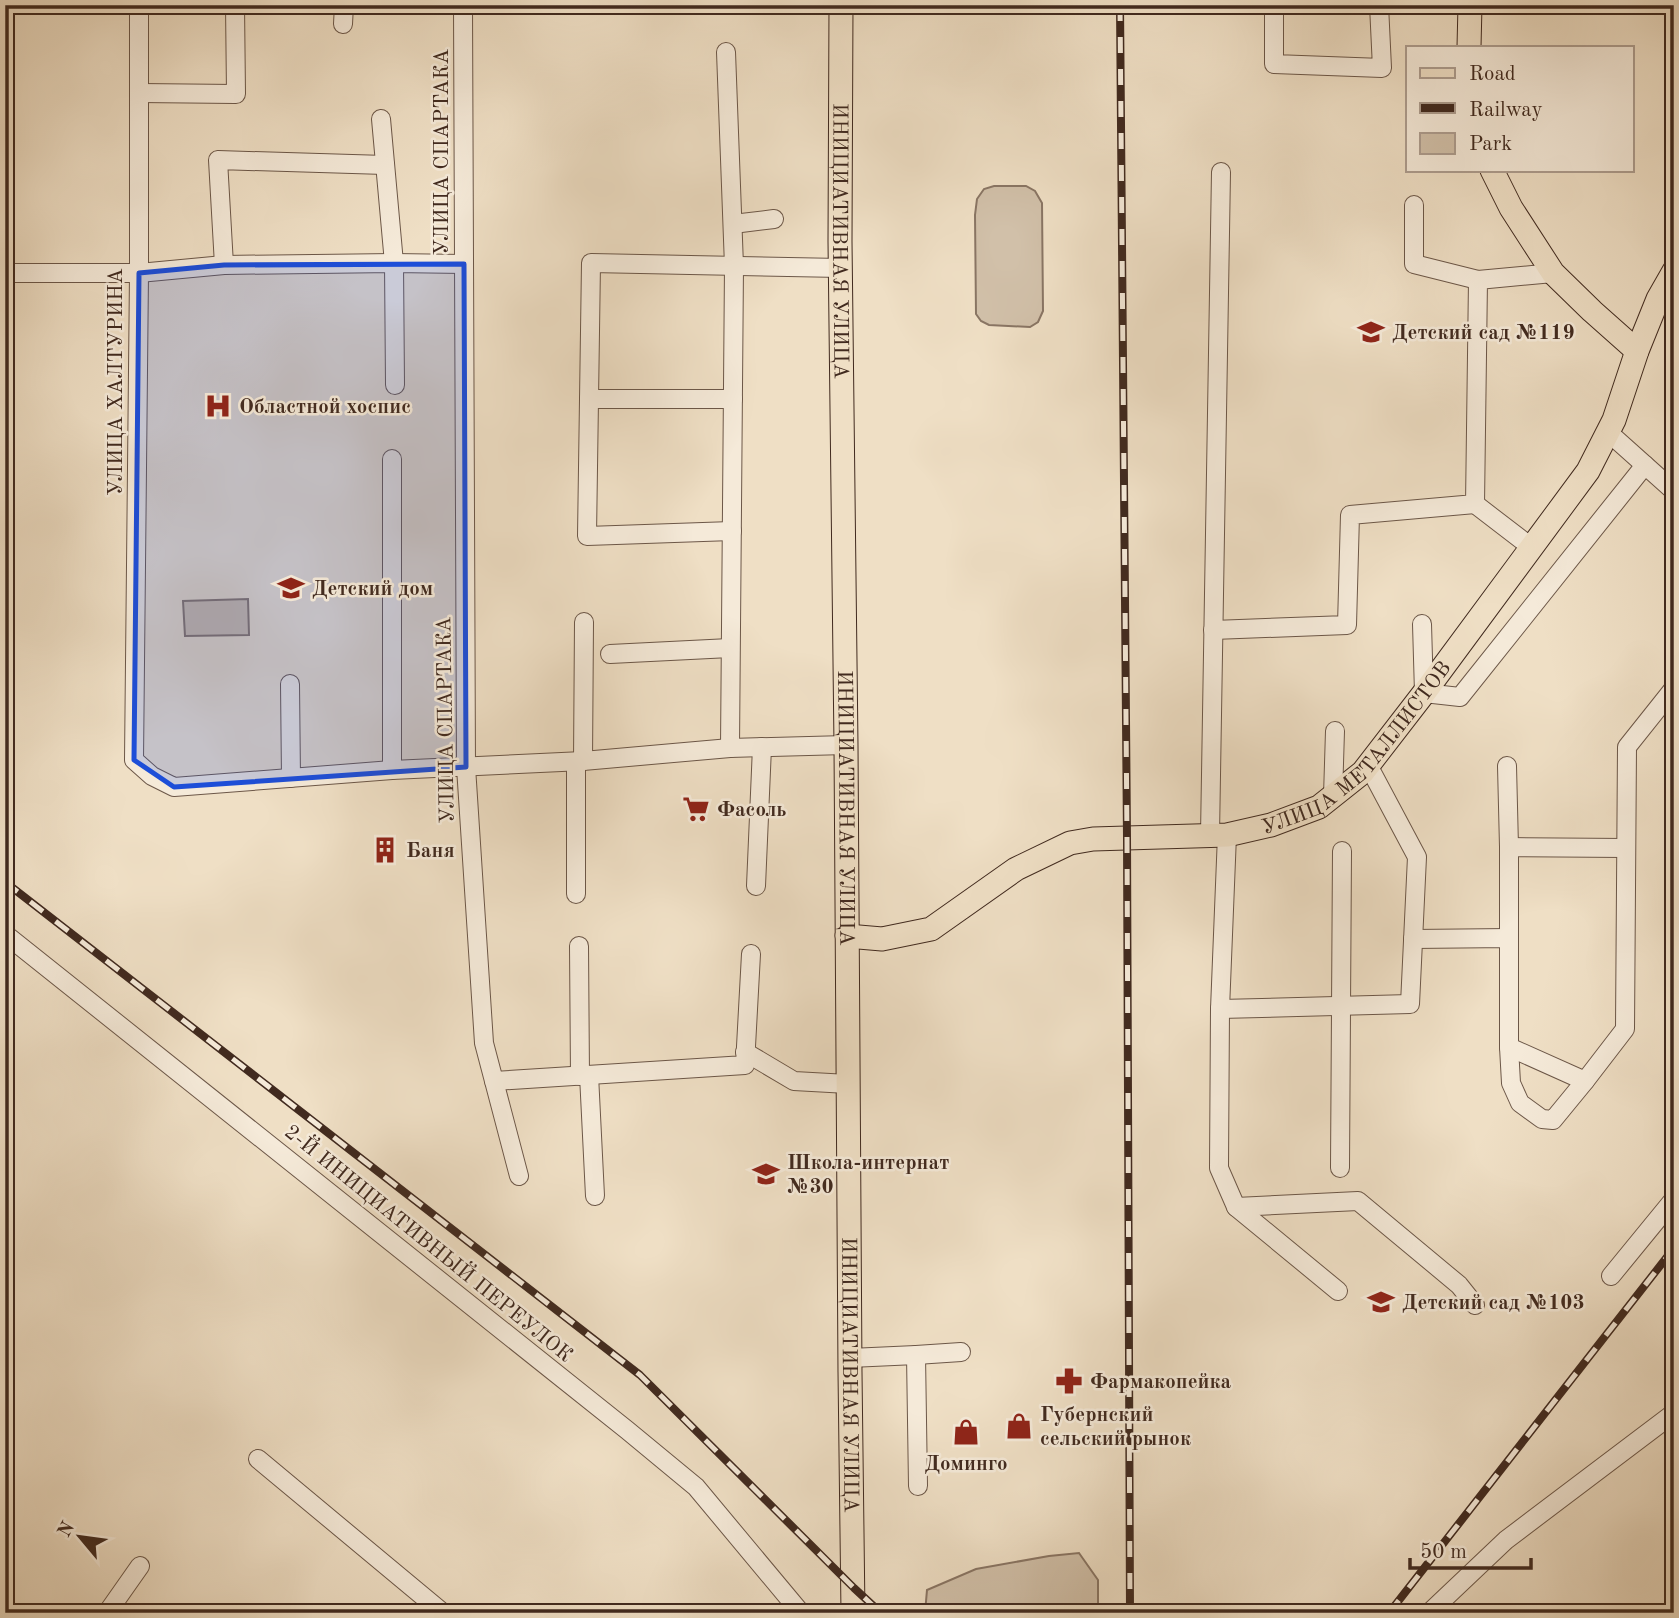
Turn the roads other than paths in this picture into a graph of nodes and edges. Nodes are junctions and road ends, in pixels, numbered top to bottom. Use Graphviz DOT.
graph roads {
  1 [pos="139,5"];
  2 [pos="235,5"];
  3 [pos="344,5"];
  4 [pos="463,5"];
  5 [pos="841,5"];
  6 [pos="1274,5"];
  7 [pos="1379,5"];
  8 [pos="1470,5"];
  9 [pos="343,24"];
  10 [pos="1469,46"];
  11 [pos="726,52"];
  12 [pos="139,93"];
  13 [pos="381,119"];
  14 [pos="385,164"];
  15 [pos="1221,172"];
  16 [pos="1493,172"];
  17 [pos="1414,205"];
  18 [pos="774,219"];
  19 [pos="733,224"];
  20 [pos="394,263"];
  21 [pos="464,264"];
  22 [pos="224,265"];
  23 [pos="734,265"];
  24 [pos="841,268"];
  25 [pos="1674,271"];
  26 [pos="5,273"];
  27 [pos="139,273"];
  28 [pos="1553,273"];
  29 [pos="1478,279"];
  30 [pos="1666,301"];
  31 [pos="1637,351"];
  32 [pos="395,385"];
  33 [pos="589,399"];
  34 [pos="733,399"];
  35 [pos="1608,432"];
  36 [pos="392,459"];
  37 [pos="1645,465"];
  38 [pos="1674,491"];
  39 [pos="1475,504"];
  40 [pos="732,531"];
  41 [pos="1531,547"];
  42 [pos="584,622"];
  43 [pos="1422,624"];
  44 [pos="1213,630"];
  45 [pos="730,649"];
  46 [pos="610,654"];
  47 [pos="290,684"];
  48 [pos="1674,688"];
  49 [pos="1424,694"];
  50 [pos="1335,731"];
  51 [pos="846,745"];
  52 [pos="762,747"];
  53 [pos="730,748"];
  54 [pos="580,761"];
  55 [pos="1368,765"];
  56 [pos="1507,766"];
  57 [pos="466,767"];
  58 [pos="392,770"];
  59 [pos="291,778"];
  60 [pos="1333,796"];
  61 [pos="1218,835"];
  62 [pos="1509,846"];
  63 [pos="1626,848"];
  64 [pos="1342,851"];
  65 [pos="756,886"];
  66 [pos="576,894"];
  67 [pos="5,934"];
  68 [pos="847,936"];
  69 [pos="1509,938"];
  70 [pos="1413,939"];
  71 [pos="579,946"];
  72 [pos="751,954"];
  73 [pos="1341,1005"];
  74 [pos="1220,1009"];
  75 [pos="1508,1047"];
  76 [pos="746,1052"];
  77 [pos="584,1075"];
  78 [pos="1585,1081"];
  79 [pos="494,1082"];
  80 [pos="848,1084"];
  81 [pos="1340,1168"];
  82 [pos="519,1176"];
  83 [pos="595,1196"];
  84 [pos="1674,1199"];
  85 [pos="1237,1207"];
  86 [pos="1611,1276"];
  87 [pos="1338,1291"];
  88 [pos="1475,1305"];
  89 [pos="961,1352"];
  90 [pos="916,1354"];
  91 [pos="849,1358"];
  92 [pos="1674,1413"];
  93 [pos="258,1458"];
  94 [pos="918,1486"];
  95 [pos="139,1566"];
  96 [pos="107,1613"];
  97 [pos="443,1613"];
  98 [pos="801,1613"];
  99 [pos="853,1613"];
  100 [pos="1429,1613"];
  1 -- 12 [label="street, УЛИЦА ХАЛТУРИНА"];
  2 -- 12 [label="street"];
  3 -- 9 [label="street"];
  4 -- 21 [label="street, УЛИЦА СПАРТАКА"];
  5 -- 24 [label="main road, ИНИЦИАТИВНАЯ УЛИЦА"];
  6 -- 7 [label="street"];
  8 -- 10 [label="main road"];
  11 -- 19 [label="street"];
  12 -- 27 [label="street, УЛИЦА ХАЛТУРИНА"];
  13 -- 14 [label="street"];
  14 -- 20 [label="street"];
  14 -- 22 [label="street"];
  15 -- 44 [label="street"];
  16 -- 28 [label="main road"];
  17 -- 29 [label="street"];
  18 -- 19 [label="street"];
  19 -- 23 [label="street"];
  20 -- 21 [label="street"];
  20 -- 22 [label="street"];
  20 -- 32 [label="street"];
  21 -- 57 [label="street, УЛИЦА СПАРТАКА"];
  22 -- 27 [label="street"];
  23 -- 24 [label="street"];
  23 -- 33 [label="street"];
  23 -- 34 [label="street"];
  24 -- 51 [label="main road, ИНИЦИАТИВНАЯ УЛИЦА"];
  25 -- 30 [label="main road, УЛИЦА МЕТАЛЛИСТОВ"];
  26 -- 27 [label="street"];
  27 -- 59 [label="street, УЛИЦА ХАЛТУРИНА"];
  28 -- 29 [label="street"];
  28 -- 31 [label="main road"];
  29 -- 39 [label="street"];
  30 -- 31 [label="main road, УЛИЦА МЕТАЛЛИСТОВ"];
  31 -- 35 [label="main road, УЛИЦА МЕТАЛЛИСТОВ"];
  33 -- 34 [label="street"];
  33 -- 40 [label="street"];
  34 -- 40 [label="street"];
  35 -- 37 [label="street"];
  35 -- 41 [label="main road, УЛИЦА МЕТАЛЛИСТОВ"];
  36 -- 58 [label="street"];
  37 -- 38 [label="street"];
  37 -- 49 [label="street"];
  39 -- 41 [label="street"];
  39 -- 44 [label="street"];
  40 -- 45 [label="street"];
  41 -- 49 [label="main road, УЛИЦА МЕТАЛЛИСТОВ"];
  42 -- 54 [label="street"];
  43 -- 49 [label="street"];
  44 -- 61 [label="street"];
  45 -- 46 [label="street"];
  45 -- 53 [label="street"];
  47 -- 59 [label="street"];
  48 -- 63 [label="street"];
  49 -- 55 [label="main road, УЛИЦА МЕТАЛЛИСТОВ"];
  50 -- 60 [label="street"];
  51 -- 52 [label="street"];
  51 -- 68 [label="main road, ИНИЦИАТИВНАЯ УЛИЦА"];
  52 -- 53 [label="street"];
  52 -- 65 [label="street"];
  53 -- 54 [label="street"];
  54 -- 57 [label="street"];
  54 -- 66 [label="street"];
  55 -- 60 [label="main road, УЛИЦА МЕТАЛЛИСТОВ"];
  55 -- 70 [label="street"];
  56 -- 62 [label="street"];
  57 -- 58 [label="street"];
  57 -- 79 [label="street, УЛИЦА СПАРТАКА"];
  58 -- 59 [label="street"];
  60 -- 61 [label="main road, УЛИЦА МЕТАЛЛИСТОВ"];
  61 -- 68 [label="main road, УЛИЦА МЕТАЛЛИСТОВ"];
  61 -- 74 [label="street"];
  62 -- 63 [label="street"];
  62 -- 69 [label="street"];
  63 -- 78 [label="street"];
  64 -- 73 [label="street"];
  67 -- 98 [label="street, 2-Й ИНИЦИАТИВНЫЙ ПЕРЕУЛОК"];
  68 -- 80 [label="main road, ИНИЦИАТИВНАЯ УЛИЦА"];
  69 -- 70 [label="street"];
  69 -- 75 [label="street"];
  70 -- 73 [label="street"];
  71 -- 77 [label="street"];
  72 -- 76 [label="street"];
  73 -- 74 [label="street"];
  73 -- 81 [label="street"];
  74 -- 85 [label="street"];
  75 -- 78 [label="street"];
  75 -- 78 [label="street"];
  76 -- 77 [label="street"];
  76 -- 80 [label="street"];
  77 -- 79 [label="street"];
  77 -- 83 [label="street"];
  79 -- 82 [label="street, УЛИЦА СПАРТАКА"];
  80 -- 91 [label="main road, ИНИЦИАТИВНАЯ УЛИЦА"];
  84 -- 86 [label="street"];
  85 -- 87 [label="street"];
  85 -- 88 [label="street"];
  89 -- 90 [label="street"];
  90 -- 91 [label="street"];
  90 -- 94 [label="street"];
  91 -- 99 [label="main road, ИНИЦИАТИВНАЯ УЛИЦА"];
  92 -- 100 [label="street"];
  93 -- 97 [label="street"];
  95 -- 96 [label="street"];
}
